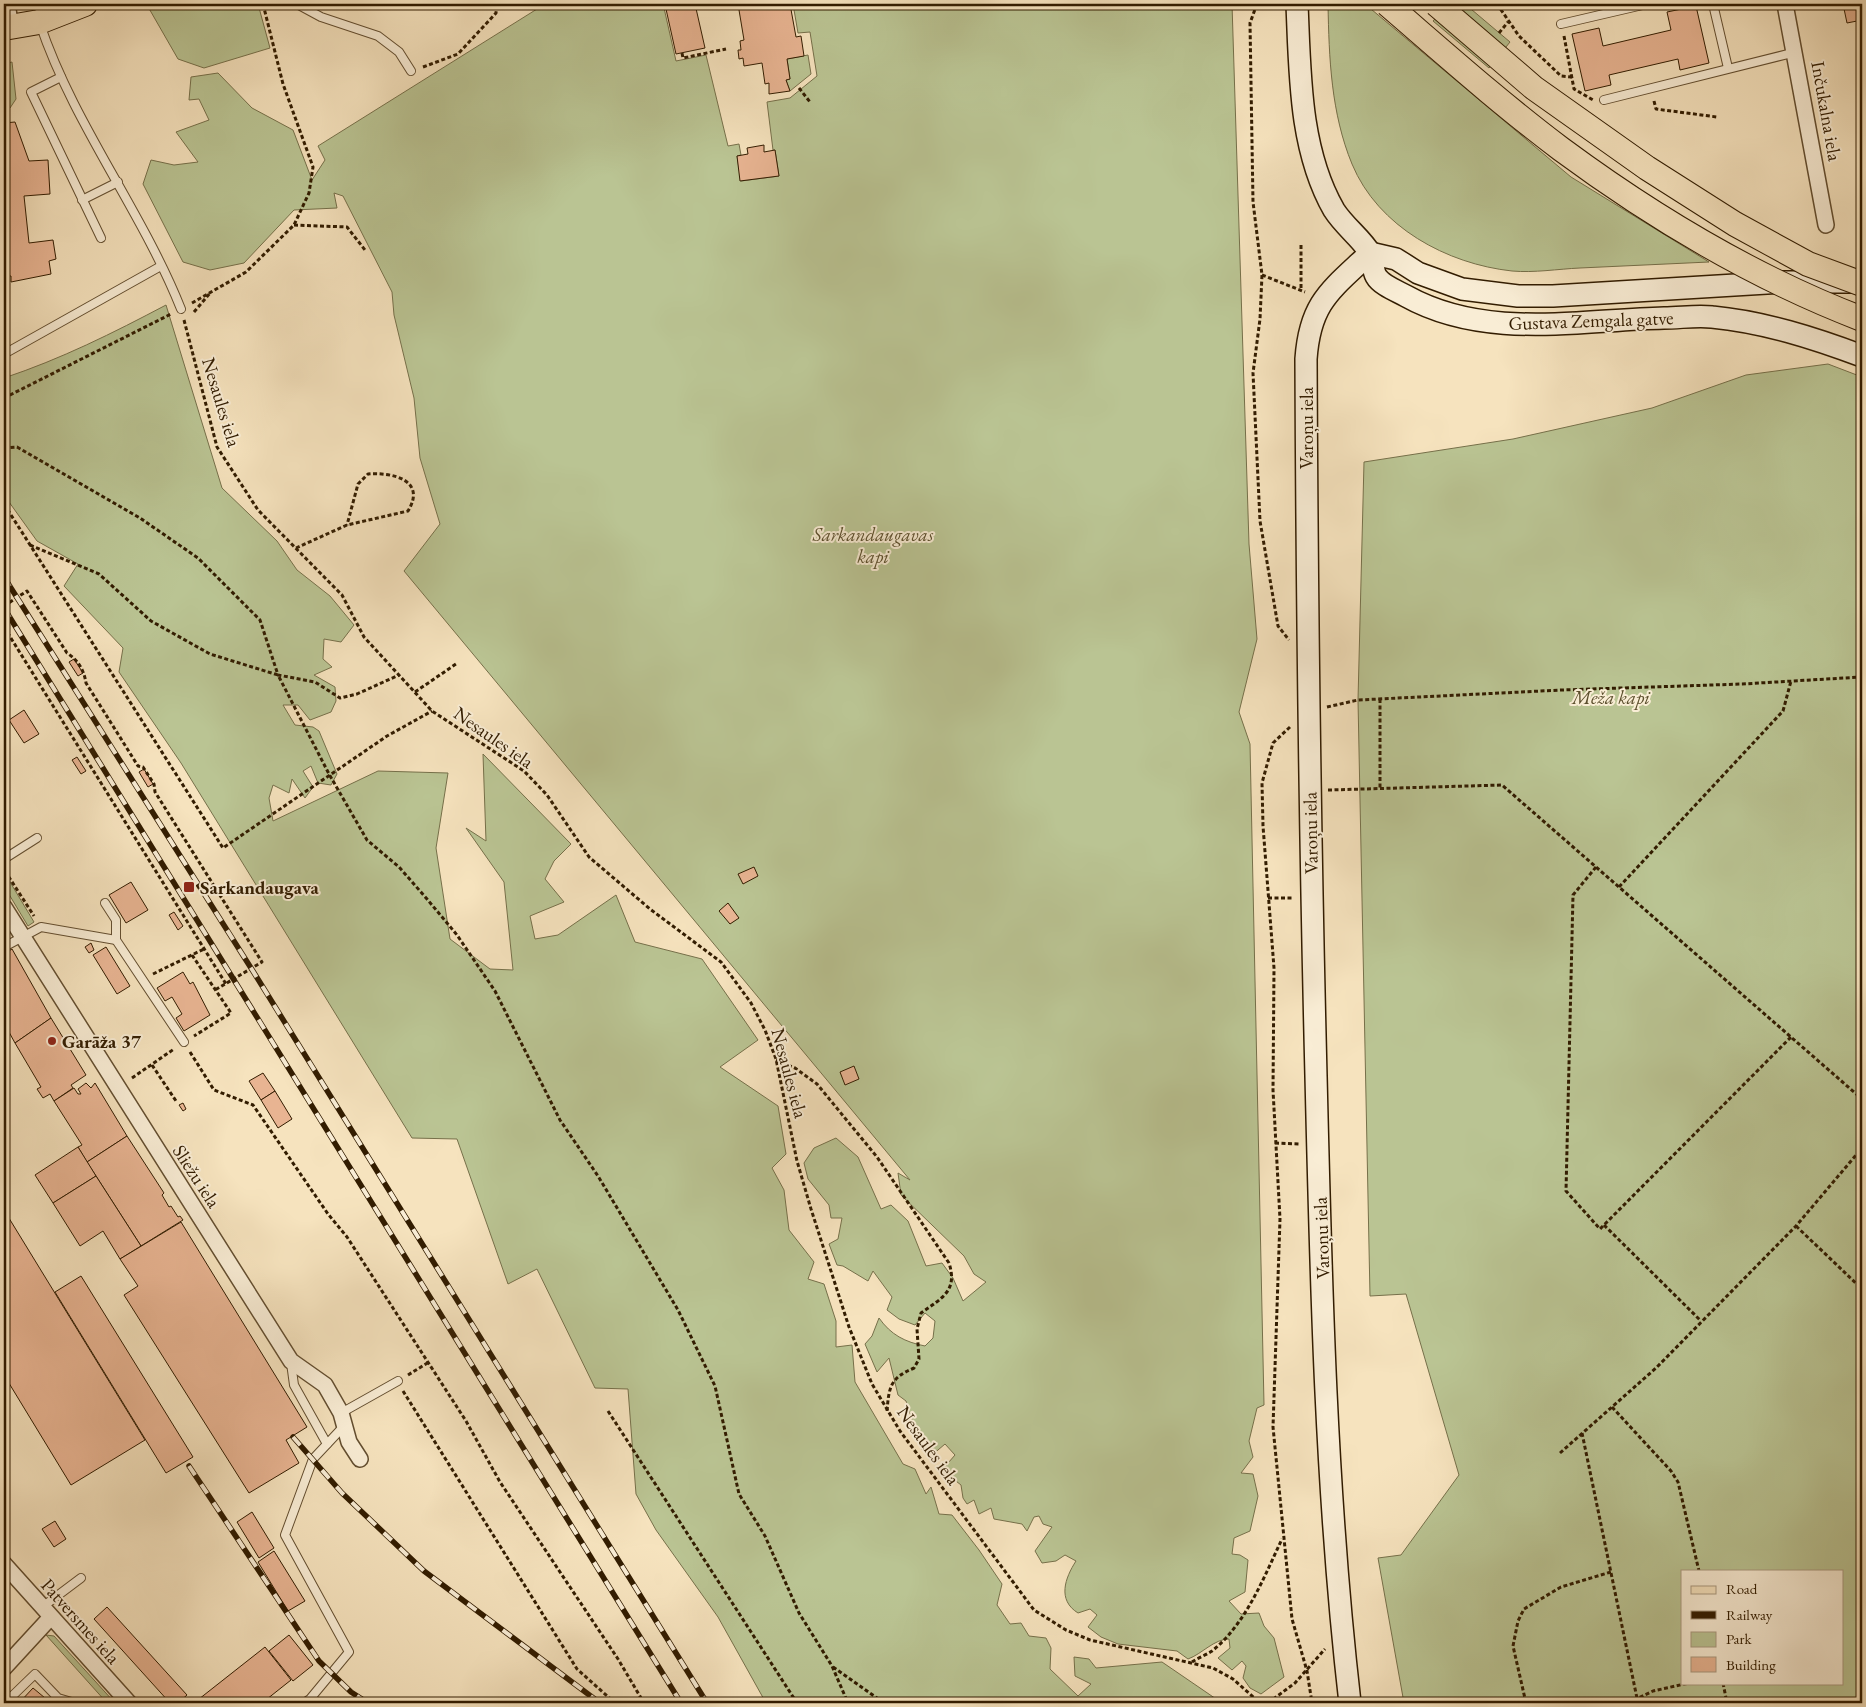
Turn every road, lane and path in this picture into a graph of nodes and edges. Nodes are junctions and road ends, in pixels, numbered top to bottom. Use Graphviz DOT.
graph roads {
  1 [pos="7,4"];
  2 [pos="85,4"];
  3 [pos="263,4"];
  4 [pos="297,4"];
  5 [pos="497,4"];
  6 [pos="1257,4"];
  7 [pos="1297,4"];
  8 [pos="1387,4"];
  9 [pos="1436,4"];
  10 [pos="1497,4"];
  11 [pos="1646,4"];
  12 [pos="1713,4"];
  13 [pos="1785,4"];
  14 [pos="39,22"];
  15 [pos="1508,22"];
  16 [pos="1561,24"];
  17 [pos="7,28"];
  18 [pos="1499,33"];
  19 [pos="726,49"];
  20 [pos="1796,52"];
  21 [pos="682,53"];
  22 [pos="1728,68"];
  23 [pos="411,71"];
  24 [pos="61,77"];
  25 [pos="1572,77"];
  26 [pos="799,88"];
  27 [pos="1651,88"];
  28 [pos="1604,100"];
  29 [pos="810,102"];
  30 [pos="1718,116"];
  31 [pos="118,182"];
  32 [pos="82,200"];
  33 [pos="294,225"];
  34 [pos="1826,225"];
  35 [pos="101,238"];
  36 [pos="1301,245"];
  37 [pos="365,250"];
  38 [pos="1370,253"];
  39 [pos="161,266"];
  40 [pos="1262,275"];
  41 [pos="1862,283"];
  42 [pos="213,290"];
  43 [pos="1301,290"];
  44 [pos="1321,301"];
  45 [pos="182,309"];
  46 [pos="1862,319"];
  47 [pos="185,323"];
  48 [pos="4,354"];
  49 [pos="1862,356"];
  50 [pos="4,398"];
  51 [pos="4,448"];
  52 [pos="4,504"];
  53 [pos="347,525"];
  54 [pos="30,545"];
  55 [pos="296,548"];
  56 [pos="4,606"];
  57 [pos="4,627"];
  58 [pos="1307,650"];
  59 [pos="456,664"];
  60 [pos="278,675"];
  61 [pos="399,675"];
  62 [pos="1862,677"];
  63 [pos="1792,681"];
  64 [pos="415,692"];
  65 [pos="1380,699"];
  66 [pos="432,711"];
  67 [pos="1308,711"];
  68 [pos="329,774"];
  69 [pos="1380,789"];
  70 [pos="1309,791"];
  71 [pos="37,838"];
  72 [pos="4,859"];
  73 [pos="1596,867"];
  74 [pos="4,868"];
  75 [pos="1619,888"];
  76 [pos="1268,898"];
  77 [pos="1312,898"];
  78 [pos="105,902"];
  79 [pos="4,907"];
  80 [pos="41,927"];
  81 [pos="22,937"];
  82 [pos="116,940"];
  83 [pos="4,948"];
  84 [pos="204,949"];
  85 [pos="142,978"];
  86 [pos="226,984"];
  87 [pos="215,990"];
  88 [pos="1791,1037"];
  89 [pos="184,1042"];
  90 [pos="776,1059"];
  91 [pos="152,1065"];
  92 [pos="1862,1099"];
  93 [pos="176,1101"];
  94 [pos="1862,1148"];
  95 [pos="1604,1225"];
  96 [pos="1796,1226"];
  97 [pos="1862,1290"];
  98 [pos="1702,1322"];
  99 [pos="291,1361"];
  100 [pos="429,1362"];
  101 [pos="398,1381"];
  102 [pos="1612,1406"];
  103 [pos="608,1411"];
  104 [pos="887,1412"];
  105 [pos="343,1419"];
  106 [pos="1582,1433"];
  107 [pos="327,1444"];
  108 [pos="1560,1453"];
  109 [pos="360,1459"];
  110 [pos="1283,1539"];
  111 [pos="4,1564"];
  112 [pos="1698,1570"];
  113 [pos="1611,1572"];
  114 [pos="82,1578"];
  115 [pos="46,1613"];
  116 [pos="1341,1629"];
  117 [pos="1192,1662"];
  118 [pos="832,1666"];
  119 [pos="4,1668"];
  120 [pos="1307,1671"];
  121 [pos="1685,1684"];
  122 [pos="1723,1684"];
  123 [pos="1637,1697"];
  124 [pos="5,1703"];
  125 [pos="75,1703"];
  126 [pos="129,1703"];
  127 [pos="304,1703"];
  128 [pos="615,1703"];
  129 [pos="644,1703"];
  130 [pos="797,1703"];
  131 [pos="848,1703"];
  132 [pos="884,1703"];
  133 [pos="1260,1703"];
  134 [pos="1268,1703"];
  135 [pos="1312,1703"];
  136 [pos="1350,1703"];
  137 [pos="1526,1703"];
  138 [pos="1628,1703"];
  139 [pos="1638,1703"];
  140 [pos="1727,1703"];
  1 -- 17 [label="street"];
  2 -- 14 [label="main road"];
  3 -- 33 [label="path"];
  4 -- 23 [label="lane"];
  5 -- 23 [label="path"];
  6 -- 40 [label="path"];
  7 -- 38 [label="street"];
  8 -- 46 [label="main road, bridge"];
  9 -- 41 [label="main road, Gustava Zemgala gatve, bridge"];
  10 -- 15 [label="path"];
  11 -- 16 [label="lane"];
  12 -- 22 [label="lane"];
  13 -- 20 [label="street, Inčukalna iela"];
  14 -- 17 [label="main road"];
  14 -- 24 [label="lane"];
  15 -- 18 [label="path"];
  15 -- 25 [label="path"];
  16 -- 25 [label="path"];
  19 -- 21 [label="path"];
  20 -- 22 [label="lane"];
  20 -- 34 [label="street, Inčukalna iela"];
  22 -- 27 [label="lane"];
  24 -- 31 [label="lane"];
  24 -- 32 [label="lane"];
  25 -- 28 [label="path"];
  26 -- 29 [label="path"];
  27 -- 28 [label="lane"];
  27 -- 30 [label="path"];
  31 -- 32 [label="lane"];
  31 -- 39 [label="lane"];
  32 -- 35 [label="lane"];
  33 -- 37 [label="path"];
  33 -- 42 [label="path"];
  36 -- 43 [label="path"];
  38 -- 41 [label="street, Gustava Zemgala gatve"];
  38 -- 44 [label="street, Varoņu iela"];
  38 -- 49 [label="street, Gustava Zemgala gatve"];
  39 -- 45 [label="lane"];
  39 -- 48 [label="lane"];
  40 -- 43 [label="path"];
  40 -- 58 [label="path"];
  42 -- 45 [label="path"];
  42 -- 47 [label="path"];
  43 -- 44 [label="path"];
  44 -- 58 [label="street, Varoņu iela"];
  45 -- 47 [label="path, Nesaules iela"];
  45 -- 50 [label="path"];
  47 -- 55 [label="path, Nesaules iela"];
  51 -- 60 [label="path"];
  52 -- 54 [label="path"];
  53 -- 53 [label="path"];
  53 -- 55 [label="path"];
  54 -- 60 [label="path"];
  54 -- 68 [label="path"];
  55 -- 61 [label="path, Nesaules iela"];
  56 -- 86 [label="path"];
  57 -- 84 [label="path"];
  58 -- 67 [label="street, Varoņu iela"];
  59 -- 64 [label="path"];
  60 -- 61 [label="path"];
  60 -- 68 [label="path"];
  61 -- 64 [label="path, Nesaules iela"];
  62 -- 63 [label="path"];
  63 -- 65 [label="path"];
  63 -- 75 [label="path"];
  64 -- 66 [label="path, Nesaules iela"];
  65 -- 67 [label="path"];
  65 -- 69 [label="path"];
  66 -- 68 [label="path"];
  66 -- 90 [label="path, Nesaules iela"];
  67 -- 70 [label="street, Varoņu iela"];
  67 -- 76 [label="path"];
  68 -- 118 [label="path"];
  69 -- 70 [label="path"];
  69 -- 73 [label="path"];
  70 -- 77 [label="street, Varoņu iela"];
  71 -- 72 [label="lane"];
  73 -- 75 [label="path"];
  73 -- 95 [label="path"];
  74 -- 80 [label="path"];
  75 -- 88 [label="path"];
  76 -- 77 [label="path"];
  76 -- 110 [label="path"];
  77 -- 116 [label="street, Varoņu iela"];
  78 -- 82 [label="lane"];
  79 -- 81 [label="street, Sliežu iela"];
  80 -- 81 [label="lane"];
  80 -- 82 [label="lane"];
  81 -- 83 [label="lane"];
  81 -- 99 [label="street, Sliežu iela"];
  82 -- 85 [label="lane"];
  84 -- 85 [label="path"];
  84 -- 86 [label="path"];
  85 -- 89 [label="lane"];
  86 -- 87 [label="path"];
  88 -- 92 [label="path"];
  88 -- 95 [label="path"];
  89 -- 100 [label="path"];
  90 -- 104 [label="path, Nesaules iela"];
  90 -- 104 [label="path"];
  91 -- 93 [label="path"];
  94 -- 96 [label="path"];
  95 -- 98 [label="path"];
  96 -- 97 [label="path"];
  96 -- 98 [label="path"];
  98 -- 102 [label="path"];
  99 -- 105 [label="street, Sliežu iela"];
  99 -- 107 [label="lane"];
  100 -- 101 [label="path"];
  100 -- 129 [label="path"];
  101 -- 105 [label="lane"];
  101 -- 128 [label="path"];
  102 -- 106 [label="path"];
  102 -- 112 [label="path"];
  103 -- 130 [label="path"];
  104 -- 117 [label="path, Nesaules iela"];
  105 -- 107 [label="lane"];
  105 -- 109 [label="street, Sliežu iela"];
  106 -- 108 [label="path"];
  106 -- 113 [label="path"];
  107 -- 127 [label="lane"];
  110 -- 117 [label="path"];
  110 -- 120 [label="path"];
  111 -- 115 [label="street, Patversmes iela"];
  113 -- 123 [label="path"];
  113 -- 137 [label="path"];
  114 -- 115 [label="lane"];
  115 -- 119 [label="street"];
  115 -- 126 [label="street, Patversmes iela"];
  116 -- 120 [label="path"];
  116 -- 136 [label="street, Varoņu iela"];
  117 -- 133 [label="path, Nesaules iela"];
  118 -- 131 [label="path"];
  118 -- 132 [label="path"];
  120 -- 134 [label="path"];
  120 -- 135 [label="path"];
  121 -- 123 [label="path"];
  122 -- 140 [label="path"];
  123 -- 138 [label="path"];
  123 -- 139 [label="path"];
  124 -- 125 [label="lane"];
}
